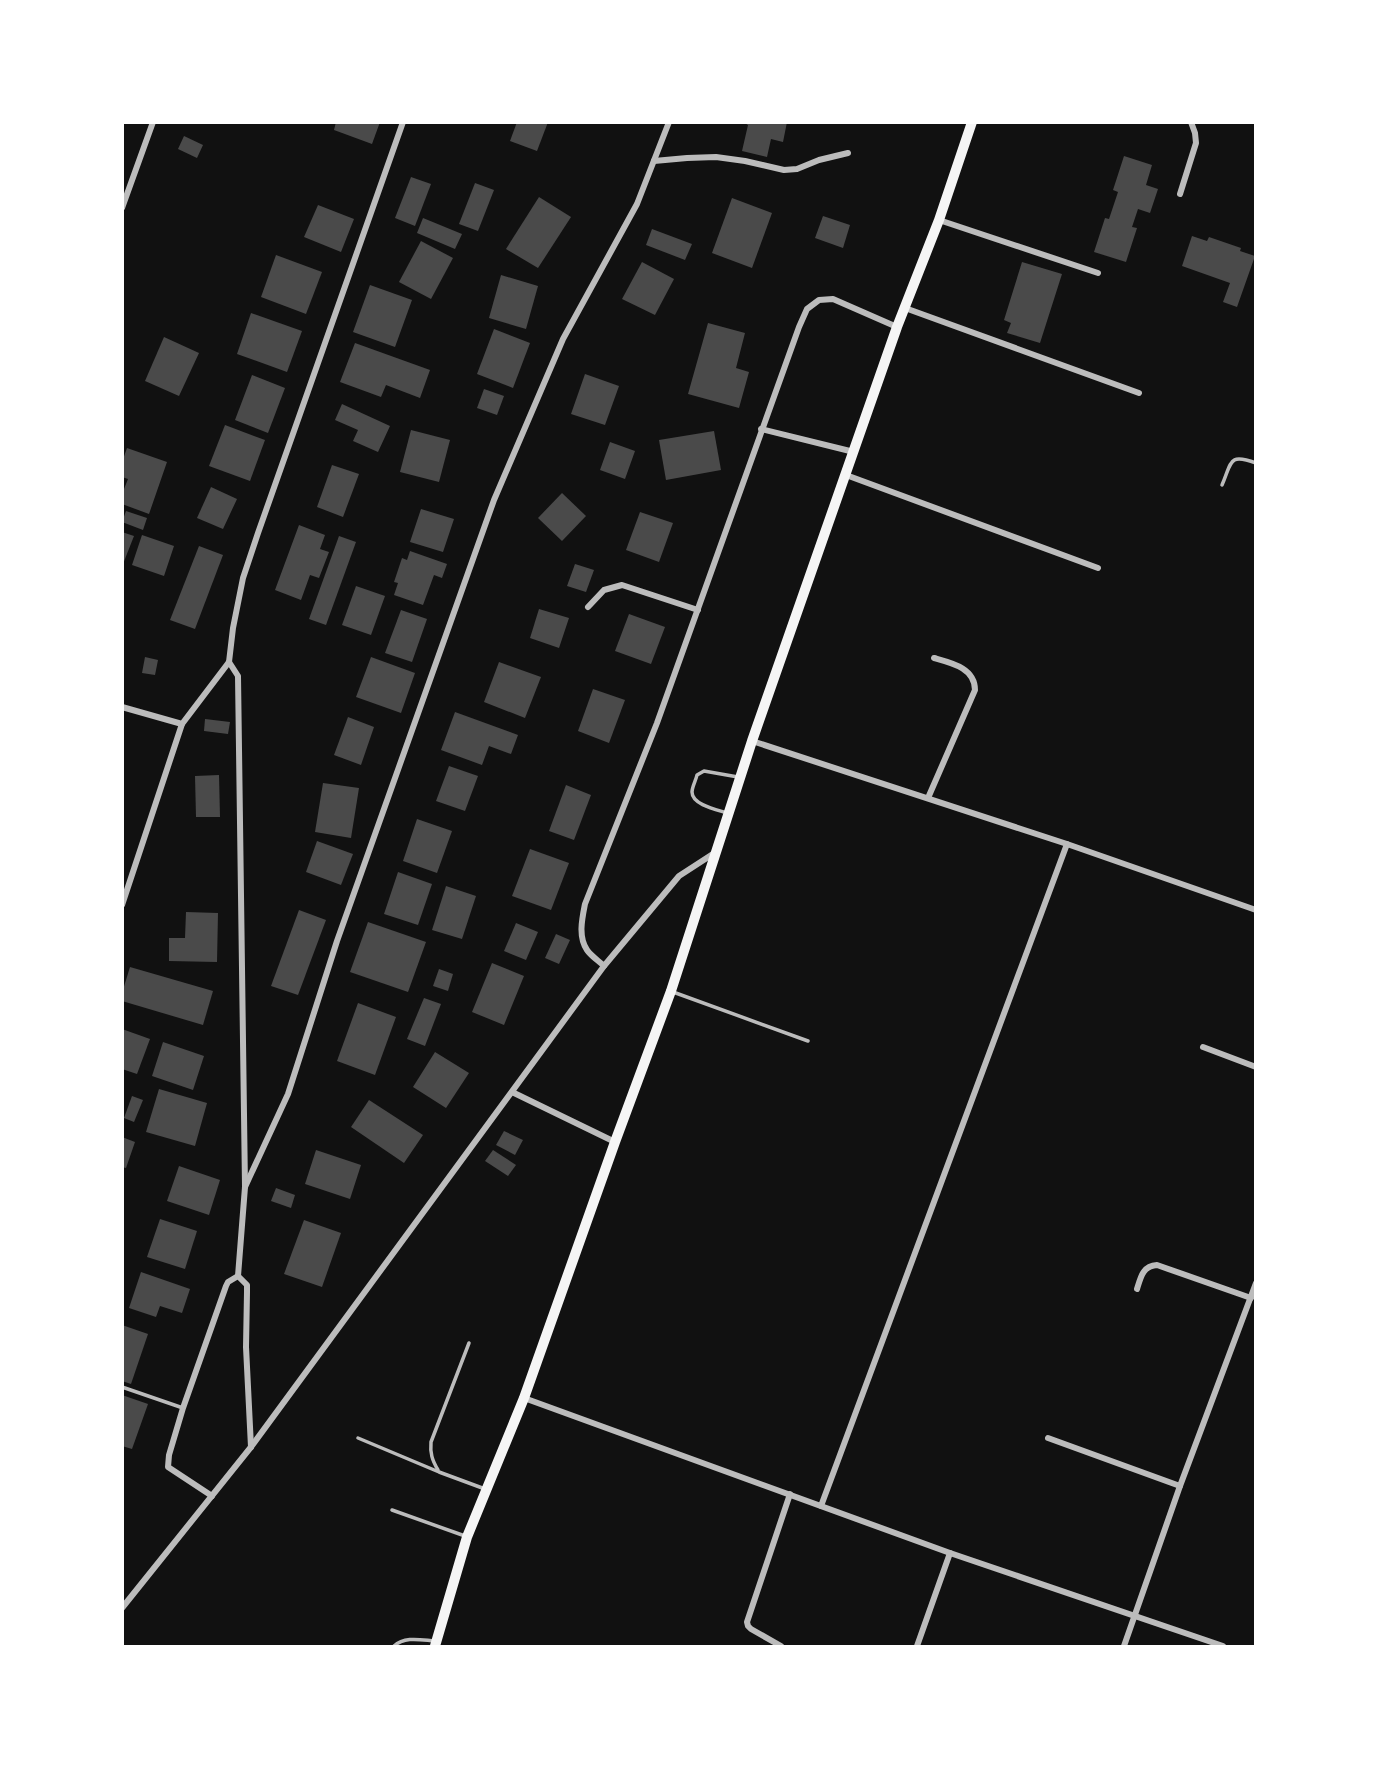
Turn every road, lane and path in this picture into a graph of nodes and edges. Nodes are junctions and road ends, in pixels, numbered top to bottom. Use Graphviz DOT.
graph roads {
  1 [pos="153,122"];
  2 [pos="403,122"];
  3 [pos="669,122"];
  4 [pos="972,122"];
  5 [pos="1191,122"];
  6 [pos="848,153"];
  7 [pos="654,161"];
  8 [pos="1180,194"];
  9 [pos="122,208"];
  10 [pos="939,220"];
  11 [pos="1098,273"];
  12 [pos="905,308"];
  13 [pos="897,327"];
  14 [pos="1139,393"];
  15 [pos="761,429"];
  16 [pos="854,452"];
  17 [pos="1255,463"];
  18 [pos="846,475"];
  19 [pos="1222,485"];
  20 [pos="1098,568"];
  21 [pos="588,607"];
  22 [pos="698,610"];
  23 [pos="934,658"];
  24 [pos="229,662"];
  25 [pos="122,706"];
  26 [pos="183,724"];
  27 [pos="752,741"];
  28 [pos="741,777"];
  29 [pos="928,798"];
  30 [pos="729,814"];
  31 [pos="1067,844"];
  32 [pos="718,851"];
  33 [pos="122,905"];
  34 [pos="1255,910"];
  35 [pos="604,966"];
  36 [pos="671,991"];
  37 [pos="808,1041"];
  38 [pos="1203,1047"];
  39 [pos="1255,1067"];
  40 [pos="512,1092"];
  41 [pos="615,1142"];
  42 [pos="245,1188"];
  43 [pos="238,1276"];
  44 [pos="1255,1283"];
  45 [pos="1137,1289"];
  46 [pos="1251,1298"];
  47 [pos="469,1343"];
  48 [pos="122,1387"];
  49 [pos="524,1398"];
  50 [pos="183,1408"];
  51 [pos="358,1438"];
  52 [pos="1048,1438"];
  53 [pos="251,1447"];
  54 [pos="439,1472"];
  55 [pos="1180,1486"];
  56 [pos="487,1490"];
  57 [pos="790,1494"];
  58 [pos="212,1496"];
  59 [pos="821,1506"];
  60 [pos="392,1510"];
  61 [pos="467,1536"];
  62 [pos="950,1553"];
  63 [pos="122,1608"];
  64 [pos="1135,1615"];
  65 [pos="436,1644"];
  66 [pos="394,1647"];
  67 [pos="781,1647"];
  68 [pos="917,1647"];
  69 [pos="1124,1647"];
  70 [pos="1223,1647"];
  1 -- 9 [label="street"];
  2 -- 24 [label="street"];
  3 -- 7 [label="street"];
  4 -- 10 [label="main road"];
  5 -- 8 [label="street"];
  6 -- 7 [label="street"];
  7 -- 42 [label="street"];
  10 -- 11 [label="street"];
  10 -- 12 [label="main road"];
  12 -- 13 [label="main road"];
  12 -- 14 [label="street"];
  13 -- 15 [label="street"];
  13 -- 16 [label="main road"];
  15 -- 16 [label="street"];
  15 -- 22 [label="street"];
  16 -- 18 [label="main road"];
  17 -- 19 [label="lane"];
  18 -- 20 [label="street"];
  18 -- 27 [label="main road"];
  21 -- 22 [label="street"];
  22 -- 35 [label="street"];
  23 -- 29 [label="street"];
  24 -- 26 [label="street"];
  24 -- 42 [label="street"];
  25 -- 26 [label="street"];
  26 -- 33 [label="street"];
  27 -- 28 [label="main road"];
  27 -- 29 [label="street"];
  28 -- 30 [label="main road"];
  28 -- 30 [label="lane"];
  29 -- 31 [label="street"];
  30 -- 32 [label="main road"];
  31 -- 34 [label="street"];
  31 -- 59 [label="street"];
  32 -- 35 [label="street"];
  32 -- 36 [label="main road"];
  35 -- 40 [label="street"];
  36 -- 37 [label="lane"];
  36 -- 41 [label="main road"];
  38 -- 39 [label="street"];
  40 -- 41 [label="street"];
  40 -- 53 [label="street"];
  41 -- 49 [label="main road"];
  42 -- 43 [label="street"];
  43 -- 50 [label="street"];
  43 -- 53 [label="street"];
  44 -- 46 [label="street"];
  45 -- 46 [label="street"];
  46 -- 55 [label="street"];
  47 -- 54 [label="lane"];
  48 -- 50 [label="lane"];
  49 -- 56 [label="main road"];
  49 -- 57 [label="street"];
  50 -- 58 [label="street"];
  51 -- 54 [label="lane"];
  52 -- 55 [label="street"];
  53 -- 58 [label="street"];
  54 -- 56 [label="lane"];
  55 -- 64 [label="street"];
  56 -- 61 [label="main road"];
  57 -- 59 [label="street"];
  57 -- 67 [label="street"];
  58 -- 63 [label="street"];
  59 -- 62 [label="street"];
  60 -- 61 [label="lane"];
  61 -- 65 [label="main road"];
  62 -- 64 [label="street"];
  62 -- 68 [label="street"];
  64 -- 69 [label="street"];
  64 -- 70 [label="street"];
  65 -- 66 [label="lane"];
}
